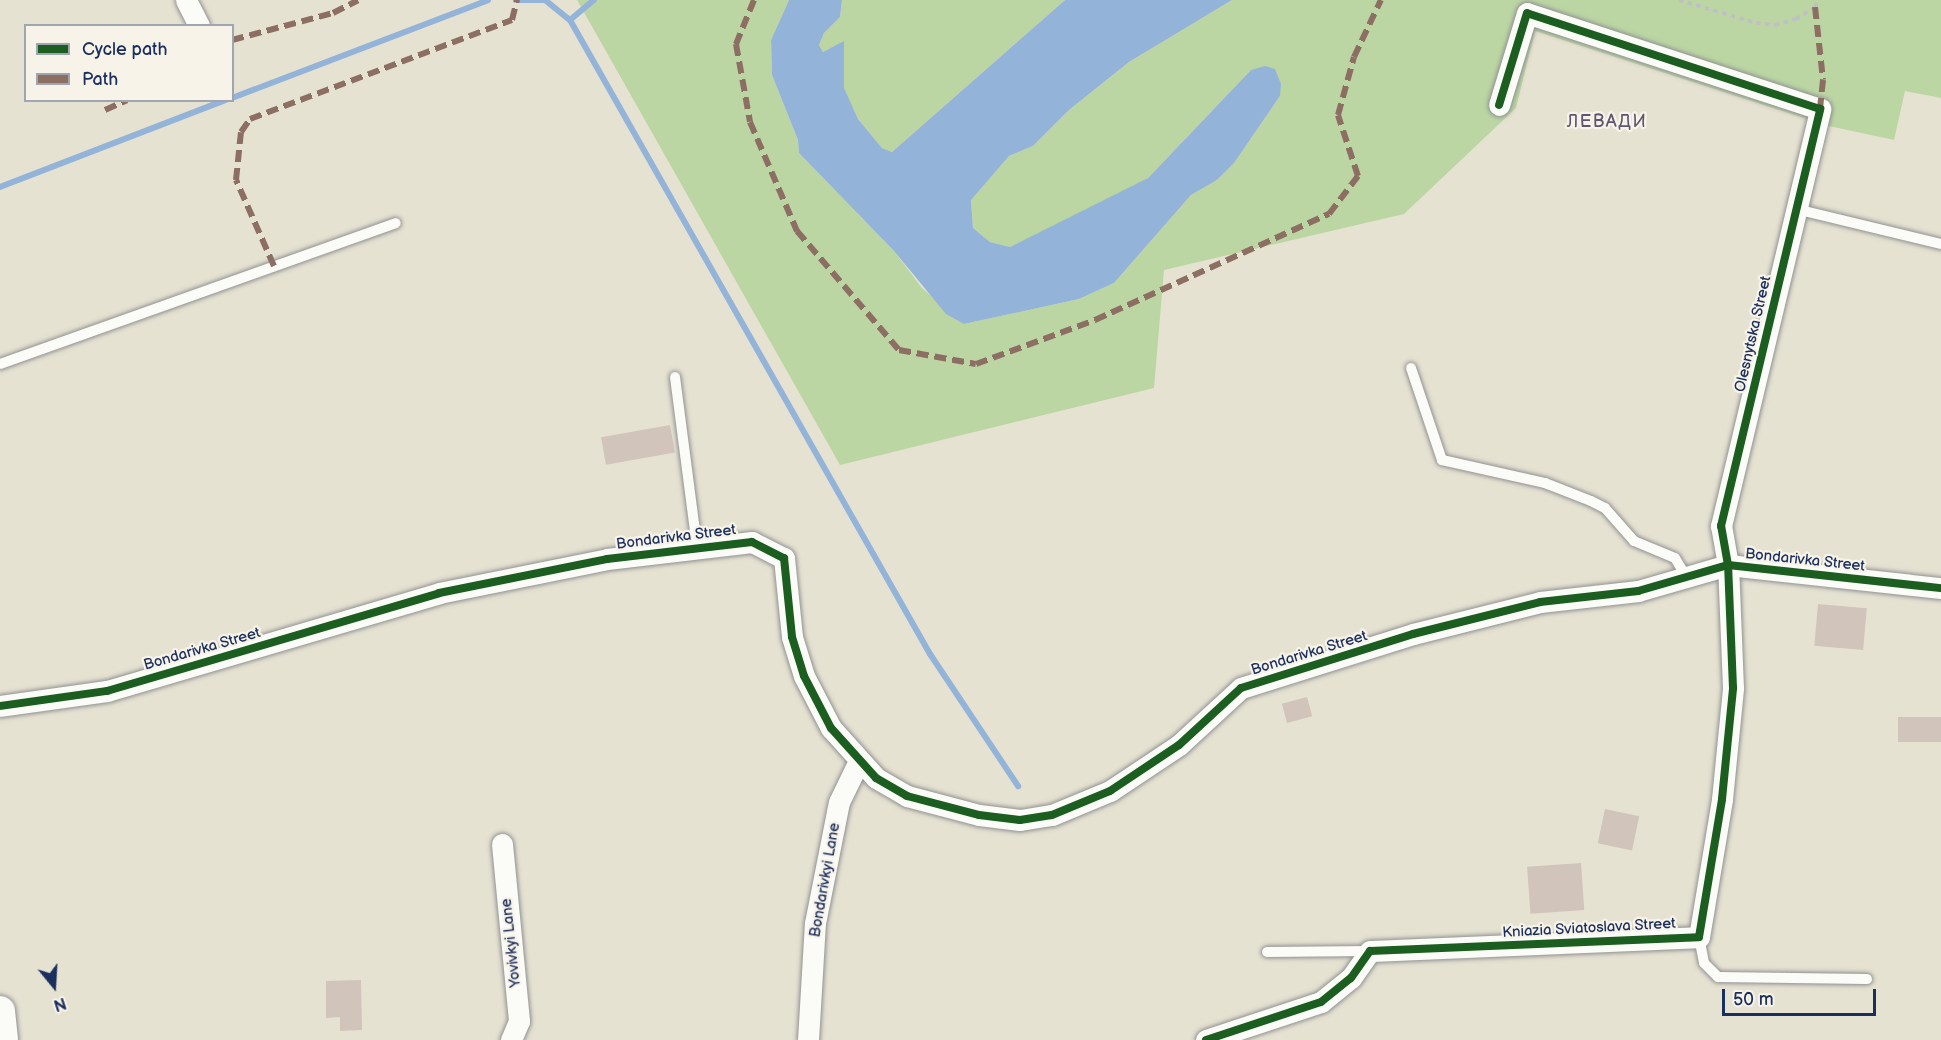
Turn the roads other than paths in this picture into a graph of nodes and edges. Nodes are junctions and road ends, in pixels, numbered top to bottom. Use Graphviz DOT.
graph roads {
  1 [pos="186,0"];
  2 [pos="198,24"];
  3 [pos="1499,105"];
  4 [pos="1796,210"];
  5 [pos="396,224"];
  6 [pos="1941,244"];
  7 [pos="0,363"];
  8 [pos="1411,368"];
  9 [pos="675,377"];
  10 [pos="697,547"];
  11 [pos="1728,565"];
  12 [pos="1687,579"];
  13 [pos="1941,588"];
  14 [pos="0,706"];
  15 [pos="859,760"];
  16 [pos="502,844"];
  17 [pos="1699,937"];
  18 [pos="1370,951"];
  19 [pos="1267,952"];
  20 [pos="1867,978"];
  21 [pos="0,1011"];
  22 [pos="3,1040"];
  23 [pos="511,1040"];
  24 [pos="808,1040"];
  25 [pos="1206,1040"];
  1 -- 2 [label="street"];
  3 -- 4 [label="street, Olesnytska Street"];
  4 -- 6 [label="lane"];
  4 -- 11 [label="street, Olesnytska Street"];
  5 -- 7 [label="lane"];
  8 -- 12 [label="lane"];
  9 -- 10 [label="lane"];
  10 -- 14 [label="street, Bondarivka Street"];
  10 -- 15 [label="street, Bondarivka Street"];
  11 -- 12 [label="street, Bondarivka Street"];
  11 -- 13 [label="street, Bondarivka Street"];
  11 -- 17 [label="street"];
  12 -- 15 [label="street, Bondarivka Street"];
  15 -- 24 [label="street, Bondarivkyi Lane"];
  16 -- 23 [label="street, Yovivkyi Lane"];
  17 -- 18 [label="street, Kniazia Sviatoslava Street"];
  17 -- 20 [label="lane"];
  18 -- 19 [label="lane"];
  18 -- 25 [label="street"];
  21 -- 22 [label="street"];
}
